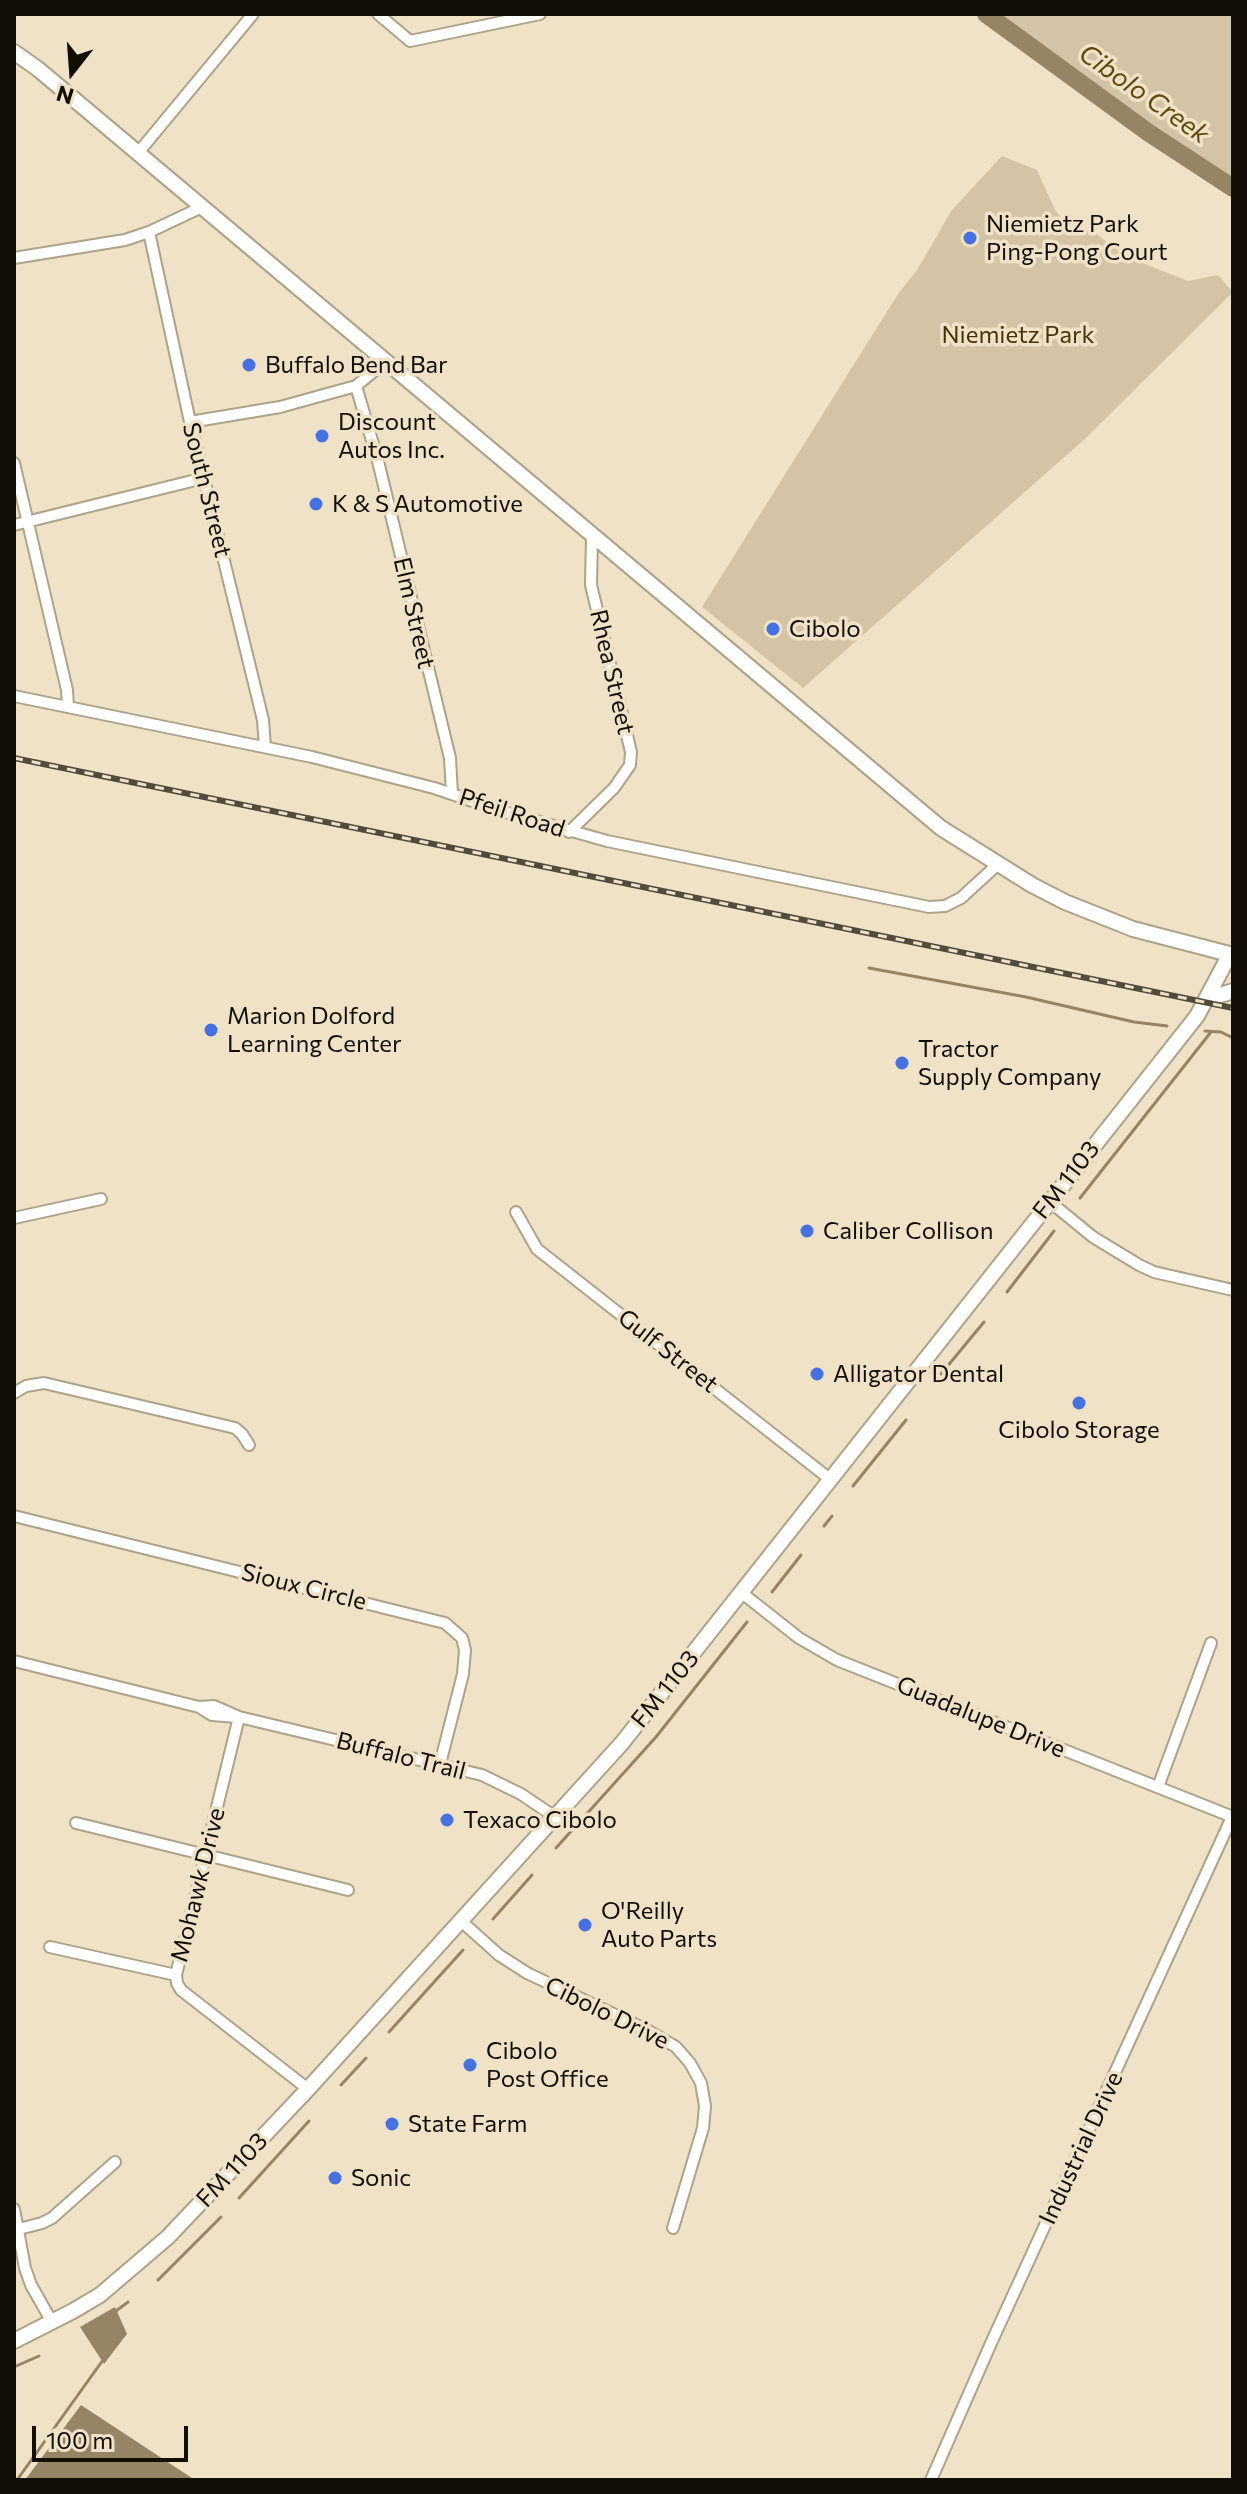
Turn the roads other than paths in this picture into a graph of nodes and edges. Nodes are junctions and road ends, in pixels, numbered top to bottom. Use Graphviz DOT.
graph roads {
  1 [pos="253,14"];
  2 [pos="378,14"];
  3 [pos="540,14"];
  4 [pos="14,52"];
  5 [pos="138,153"];
  6 [pos="202,207"];
  7 [pos="149,232"];
  8 [pos="14,258"];
  9 [pos="386,361"];
  10 [pos="356,386"];
  11 [pos="190,422"];
  12 [pos="14,463"];
  13 [pos="204,478"];
  14 [pos="28,522"];
  15 [pos="14,525"];
  16 [pos="592,536"];
  17 [pos="14,696"];
  18 [pos="68,707"];
  19 [pos="265,747"];
  20 [pos="452,794"];
  21 [pos="569,832"];
  22 [pos="997,865"];
  23 [pos="1231,955"];
  24 [pos="1233,991"];
  25 [pos="1208,999"];
  26 [pos="101,1199"];
  27 [pos="1049,1201"];
  28 [pos="516,1212"];
  29 [pos="14,1218"];
  30 [pos="1233,1290"];
  31 [pos="14,1393"];
  32 [pos="249,1445"];
  33 [pos="831,1480"];
  34 [pos="14,1516"];
  35 [pos="742,1593"];
  36 [pos="1211,1643"];
  37 [pos="14,1661"];
  38 [pos="239,1717"];
  39 [pos="440,1764"];
  40 [pos="1158,1787"];
  41 [pos="555,1817"];
  42 [pos="1233,1817"];
  43 [pos="76,1823"];
  44 [pos="206,1853"];
  45 [pos="348,1890"];
  46 [pos="460,1920"];
  47 [pos="50,1947"];
  48 [pos="176,1975"];
  49 [pos="308,2089"];
  50 [pos="115,2162"];
  51 [pos="14,2209"];
  52 [pos="673,2228"];
  53 [pos="19,2229"];
  54 [pos="52,2322"];
  55 [pos="14,2341"];
  56 [pos="931,2480"];
  1 -- 5 [label="street"];
  2 -- 3 [label="street"];
  4 -- 5 [label="main road"];
  5 -- 6 [label="main road"];
  6 -- 7 [label="street"];
  6 -- 9 [label="main road"];
  7 -- 8 [label="street"];
  7 -- 11 [label="street, South Street"];
  9 -- 10 [label="street"];
  9 -- 16 [label="main road"];
  10 -- 11 [label="street"];
  10 -- 20 [label="street, Elm Street"];
  11 -- 13 [label="street, South Street"];
  12 -- 14 [label="street"];
  13 -- 14 [label="street"];
  13 -- 19 [label="street, South Street"];
  14 -- 15 [label="street"];
  14 -- 18 [label="street"];
  16 -- 21 [label="street, Rhea Street"];
  16 -- 22 [label="main road"];
  17 -- 18 [label="street, Pfeil Road"];
  18 -- 19 [label="street, Pfeil Road"];
  19 -- 20 [label="street, Pfeil Road"];
  20 -- 21 [label="street, Pfeil Road"];
  21 -- 22 [label="street, Pfeil Road"];
  22 -- 23 [label="main road"];
  23 -- 25 [label="main road, FM 1103 / FM 1103"];
  24 -- 25 [label="main road"];
  25 -- 27 [label="main road, FM 1103 / FM 1103"];
  26 -- 29 [label="street"];
  27 -- 30 [label="street"];
  27 -- 33 [label="main road, FM 1103 / FM 1103"];
  28 -- 33 [label="street, Gulf Street"];
  31 -- 32 [label="street"];
  33 -- 35 [label="main road, FM 1103 / FM 1103"];
  34 -- 39 [label="street, Sioux Circle"];
  35 -- 40 [label="street, Guadalupe Drive"];
  35 -- 41 [label="main road, FM 1103 / FM 1103"];
  36 -- 40 [label="street"];
  37 -- 38 [label="street, Buffalo Trail"];
  38 -- 39 [label="street, Buffalo Trail"];
  38 -- 44 [label="street, Mohawk Drive"];
  39 -- 41 [label="street, Buffalo Trail"];
  40 -- 42 [label="street, Guadalupe Drive"];
  41 -- 46 [label="main road, FM 1103 / FM 1103"];
  42 -- 56 [label="street, Industrial Drive"];
  43 -- 44 [label="street"];
  44 -- 45 [label="street"];
  44 -- 48 [label="street, Mohawk Drive"];
  46 -- 49 [label="main road, FM 1103 / FM 1103"];
  46 -- 52 [label="street, Cibolo Drive"];
  47 -- 48 [label="street"];
  48 -- 49 [label="street, Mohawk Drive"];
  49 -- 54 [label="main road, FM 1103 / FM 1103"];
  50 -- 53 [label="street"];
  51 -- 53 [label="street"];
  53 -- 54 [label="street"];
  54 -- 55 [label="main road, FM 1103 / FM 1103"];
}
